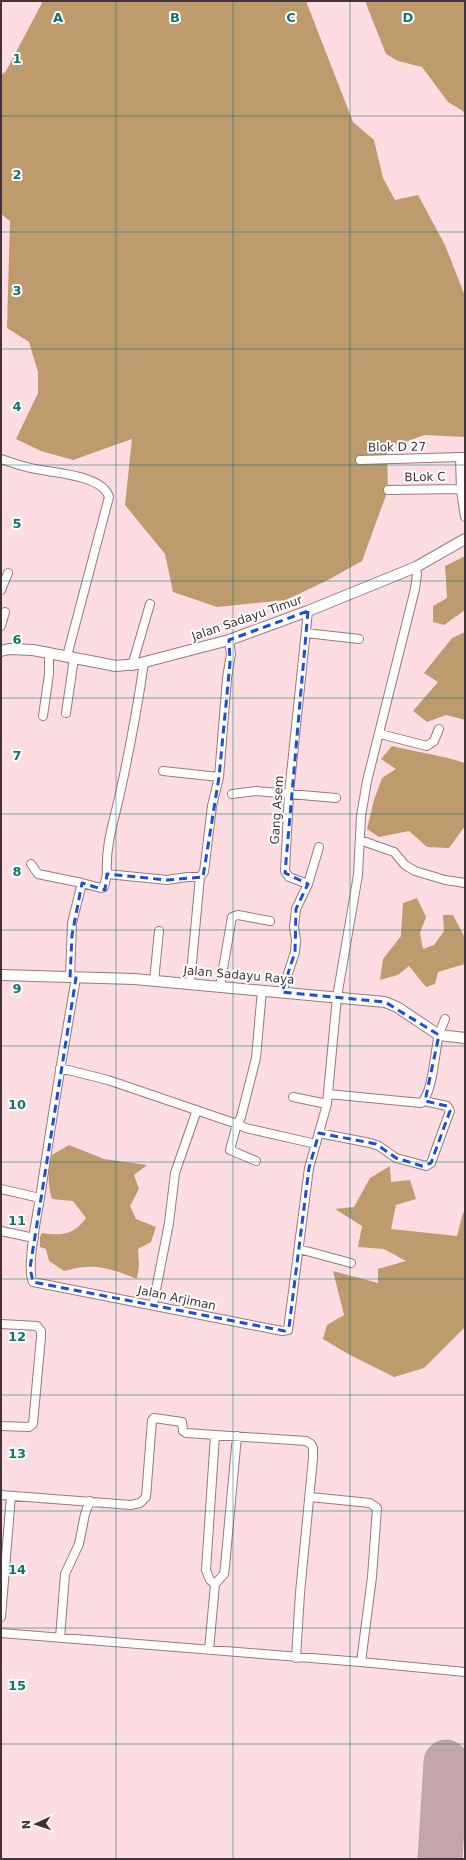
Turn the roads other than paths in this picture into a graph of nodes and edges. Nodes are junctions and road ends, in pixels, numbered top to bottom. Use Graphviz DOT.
graph roads {
  1 [pos="463,457"];
  2 [pos="1,459"];
  3 [pos="360,460"];
  4 [pos="461,488"];
  5 [pos="388,490"];
  6 [pos="465,517"];
  7 [pos="465,539"];
  8 [pos="416,566"];
  9 [pos="8,573"];
  10 [pos="1,590"];
  11 [pos="150,604"];
  12 [pos="308,611"];
  13 [pos="3,612"];
  14 [pos="13,616"];
  15 [pos="1,626"];
  16 [pos="306,633"];
  17 [pos="359,639"];
  18 [pos="229,640"];
  19 [pos="1,651"];
  20 [pos="49,653"];
  21 [pos="71,657"];
  22 [pos="144,662"];
  23 [pos="132,666"];
  24 [pos="66,713"];
  25 [pos="42,716"];
  26 [pos="439,729"];
  27 [pos="380,734"];
  28 [pos="163,771"];
  29 [pos="219,777"];
  30 [pos="289,793"];
  31 [pos="232,794"];
  32 [pos="336,798"];
  33 [pos="360,840"];
  34 [pos="319,847"];
  35 [pos="31,864"];
  36 [pos="107,874"];
  37 [pos="200,877"];
  38 [pos="82,883"];
  39 [pos="465,883"];
  40 [pos="308,884"];
  41 [pos="270,921"];
  42 [pos="159,931"];
  43 [pos="1,975"];
  44 [pos="73,978"];
  45 [pos="154,981"];
  46 [pos="190,984"];
  47 [pos="220,986"];
  48 [pos="262,990"];
  49 [pos="282,992"];
  50 [pos="337,997"];
  51 [pos="445,1019"];
  52 [pos="439,1035"];
  53 [pos="465,1038"];
  54 [pos="60,1068"];
  55 [pos="328,1094"];
  56 [pos="293,1098"];
  57 [pos="424,1101"];
  58 [pos="327,1104"];
  59 [pos="197,1110"];
  60 [pos="237,1124"];
  61 [pos="319,1133"];
  62 [pos="316,1144"];
  63 [pos="256,1161"];
  64 [pos="1,1189"];
  65 [pos="40,1198"];
  66 [pos="1,1231"];
  67 [pos="34,1238"];
  68 [pos="299,1249"];
  69 [pos="351,1263"];
  70 [pos="153,1305"];
  71 [pos="1,1324"];
  72 [pos="1,1426"];
  73 [pos="215,1435"];
  74 [pos="236,1436"];
  75 [pos="1,1495"];
  76 [pos="11,1496"];
  77 [pos="310,1497"];
  78 [pos="90,1501"];
  79 [pos="215,1584"];
  80 [pos="1,1617"];
  81 [pos="1,1633"];
  82 [pos="60,1638"];
  83 [pos="209,1650"];
  84 [pos="296,1658"];
  85 [pos="361,1662"];
  86 [pos="465,1672"];
  1 -- 3 [label="street, Blok D 27"];
  1 -- 4 [label="street"];
  2 -- 21 [label="street"];
  4 -- 5 [label="street, BLok C"];
  4 -- 6 [label="street"];
  7 -- 8 [label="street, Jalan Sadayu Timur"];
  8 -- 12 [label="street, Jalan Sadayu Timur"];
  8 -- 27 [label="street, Jalan Arjiman"];
  9 -- 10 [label="street"];
  11 -- 23 [label="street"];
  12 -- 16 [label="street, Gang Asem"];
  12 -- 18 [label="street, Jalan Sadayu Timur"];
  13 -- 14 [label="street"];
  13 -- 15 [label="street"];
  16 -- 17 [label="street"];
  16 -- 30 [label="street, Gang Asem"];
  18 -- 22 [label="street, Jalan Sadayu Timur"];
  18 -- 29 [label="street"];
  19 -- 20 [label="street, Jalan Sadayu Timur"];
  20 -- 21 [label="street, Jalan Sadayu Timur"];
  20 -- 25 [label="street"];
  21 -- 23 [label="street, Jalan Sadayu Timur"];
  21 -- 24 [label="street"];
  22 -- 23 [label="street, Jalan Sadayu Timur"];
  22 -- 36 [label="street"];
  26 -- 27 [label="street"];
  27 -- 33 [label="street, Jalan Arjiman"];
  28 -- 29 [label="street"];
  29 -- 37 [label="street"];
  30 -- 31 [label="street"];
  30 -- 32 [label="street"];
  30 -- 40 [label="street, Gang Asem"];
  33 -- 39 [label="street"];
  33 -- 50 [label="street, Jalan Arjiman"];
  34 -- 40 [label="street"];
  35 -- 38 [label="street"];
  36 -- 37 [label="street"];
  36 -- 38 [label="street"];
  37 -- 46 [label="street"];
  38 -- 44 [label="street, Jalan Arjiman"];
  40 -- 49 [label="street"];
  41 -- 47 [label="street"];
  42 -- 45 [label="street"];
  43 -- 44 [label="street, Jalan Sadayu Raya"];
  44 -- 45 [label="street, Jalan Sadayu Raya"];
  44 -- 54 [label="street, Jalan Arjiman"];
  45 -- 46 [label="street, Jalan Sadayu Raya"];
  46 -- 47 [label="street, Jalan Sadayu Raya"];
  47 -- 48 [label="street, Jalan Sadayu Raya"];
  48 -- 49 [label="street, Jalan Sadayu Raya"];
  48 -- 60 [label="street"];
  49 -- 50 [label="street, Jalan Sadayu Raya"];
  50 -- 52 [label="street, Jalan Sadayu Raya"];
  50 -- 55 [label="street, Jalan Arjiman"];
  51 -- 52 [label="street"];
  52 -- 53 [label="street, Jalan Sadayu Raya"];
  52 -- 57 [label="street"];
  54 -- 59 [label="street"];
  54 -- 65 [label="street, Jalan Arjiman"];
  55 -- 57 [label="street"];
  55 -- 58 [label="street, Jalan Arjiman"];
  56 -- 58 [label="street"];
  57 -- 61 [label="street"];
  58 -- 61 [label="street, Jalan Arjiman"];
  59 -- 60 [label="street"];
  59 -- 70 [label="street"];
  60 -- 62 [label="street"];
  60 -- 63 [label="street"];
  61 -- 62 [label="street, Jalan Arjiman"];
  62 -- 68 [label="street, Jalan Arjiman"];
  64 -- 65 [label="street"];
  65 -- 67 [label="street, Jalan Arjiman"];
  66 -- 67 [label="street"];
  67 -- 70 [label="street, Jalan Arjiman"];
  68 -- 69 [label="street"];
  68 -- 70 [label="street, Jalan Arjiman"];
  71 -- 72 [label="street"];
  73 -- 74 [label="street"];
  73 -- 78 [label="street"];
  73 -- 79 [label="street"];
  74 -- 77 [label="street"];
  74 -- 79 [label="street"];
  75 -- 76 [label="street"];
  76 -- 78 [label="street"];
  76 -- 80 [label="street"];
  77 -- 84 [label="street"];
  77 -- 85 [label="street"];
  78 -- 82 [label="street"];
  79 -- 83 [label="street"];
  81 -- 82 [label="street"];
  82 -- 83 [label="street"];
  83 -- 84 [label="street"];
  84 -- 85 [label="street"];
  85 -- 86 [label="street"];
}
